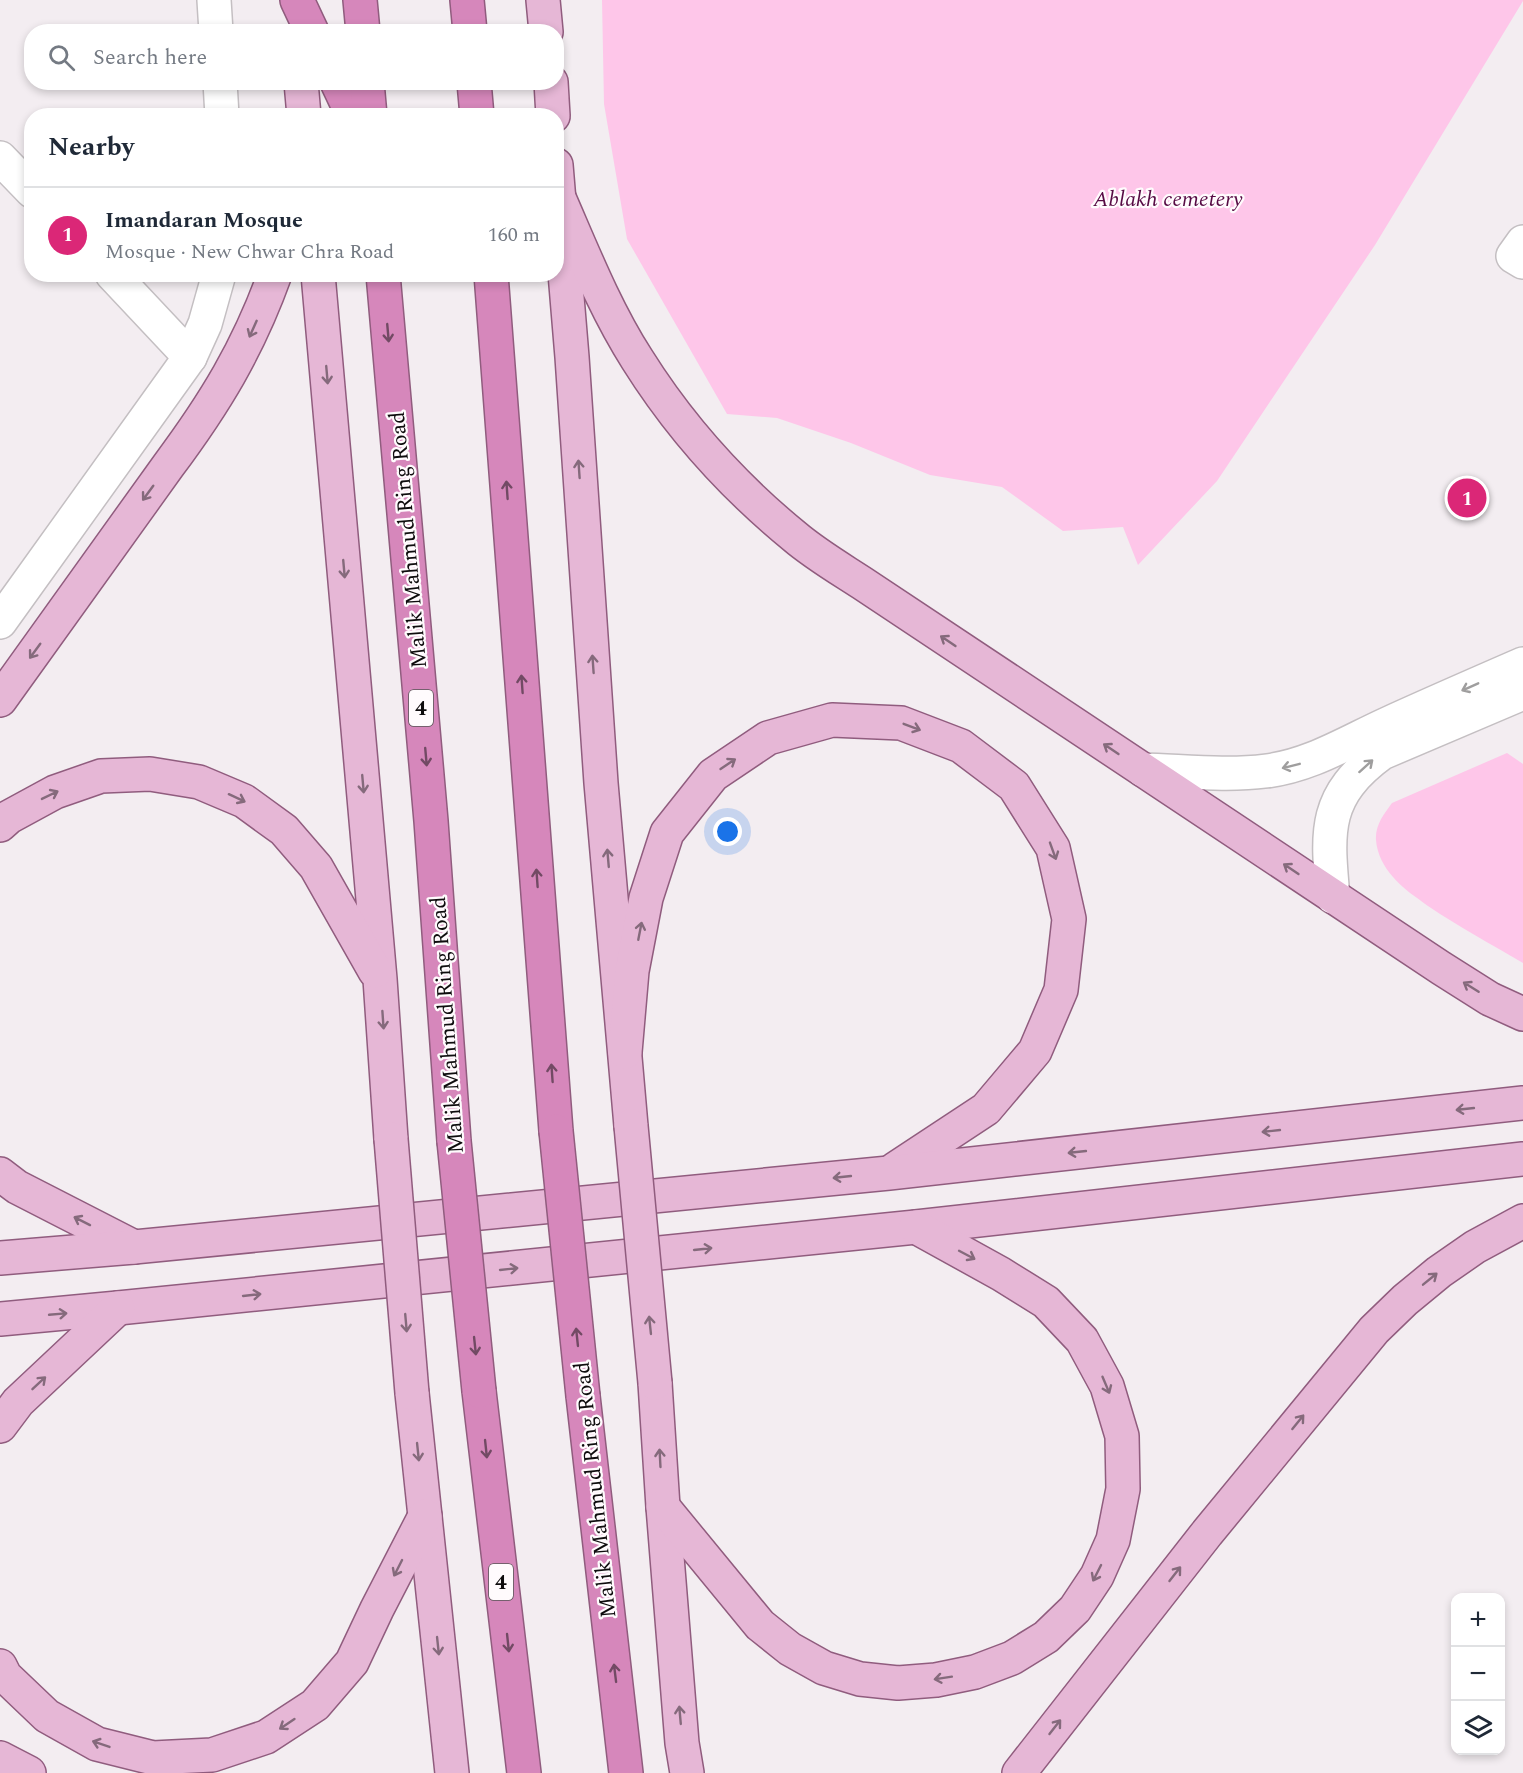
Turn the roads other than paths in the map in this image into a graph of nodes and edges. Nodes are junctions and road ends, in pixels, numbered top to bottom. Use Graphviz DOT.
graph roads {
  1 [pos="214,0"];
  2 [pos="296,0"];
  3 [pos="360,0"];
  4 [pos="467,0"];
  5 [pos="543,0"];
  6 [pos="216,24"];
  7 [pos="297,24"];
  8 [pos="308,24"];
  9 [pos="362,24"];
  10 [pos="469,24"];
  11 [pos="545,24"];
  12 [pos="220,90"];
  13 [pos="302,90"];
  14 [pos="341,90"];
  15 [pos="368,90"];
  16 [pos="475,90"];
  17 [pos="551,90"];
  18 [pos="222,108"];
  19 [pos="303,108"];
  20 [pos="348,108"];
  21 [pos="369,108"];
  22 [pos="476,108"];
  23 [pos="552,108"];
  24 [pos="0,158"];
  25 [pos="24,183"];
  26 [pos="564,210"];
  27 [pos="564,259"];
  28 [pos="120,282"];
  29 [pos="217,282"];
  30 [pos="271,282"];
  31 [pos="319,282"];
  32 [pos="384,282"];
  33 [pos="492,282"];
  34 [pos="190,357"];
  35 [pos="0,622"];
  36 [pos="1523,664"];
  37 [pos="1523,693"];
  38 [pos="0,700"];
  39 [pos="1143,770"];
  40 [pos="0,825"];
  41 [pos="1333,897"];
  42 [pos="380,980"];
  43 [pos="1523,1014"];
  44 [pos="625,1052"];
  45 [pos="1523,1103"];
  46 [pos="1523,1159"];
  47 [pos="889,1173"];
  48 [pos="0,1174"];
  49 [pos="1523,1221"];
  50 [pos="916,1227"];
  51 [pos="134,1247"];
  52 [pos="0,1258"];
  53 [pos="118,1308"];
  54 [pos="0,1319"];
  55 [pos="0,1426"];
  56 [pos="663,1507"];
  57 [pos="424,1516"];
  58 [pos="0,1666"];
  59 [pos="0,1758"];
  60 [pos="29,1773"];
  61 [pos="452,1773"];
  62 [pos="524,1773"];
  63 [pos="626,1773"];
  64 [pos="687,1773"];
  65 [pos="1018,1773"];
  1 -- 6 [label="street"];
  2 -- 7 [label="main road"];
  2 -- 8 [label="highway"];
  3 -- 9 [label="highway"];
  4 -- 10 [label="highway"];
  5 -- 11 [label="main road"];
  12 -- 18 [label="street"];
  13 -- 19 [label="main road"];
  14 -- 20 [label="highway"];
  15 -- 21 [label="highway"];
  16 -- 22 [label="highway"];
  17 -- 23 [label="main road"];
  24 -- 25 [label="street"];
  39 -- 26 [label="main road, one-way"];
  44 -- 27 [label="main road, one-way"];
  28 -- 34 [label="street"];
  29 -- 34 [label="street"];
  30 -- 38 [label="main road, one-way"];
  31 -- 42 [label="main road, one-way"];
  32 -- 62 [label="highway, Malik Mahmud Ring Road / 4, one-way, bridge"];
  63 -- 33 [label="highway, Malik Mahmud Ring Road, one-way, bridge"];
  34 -- 35 [label="street"];
  36 -- 39 [label="street, one-way"];
  41 -- 37 [label="street, one-way"];
  41 -- 39 [label="main road, one-way"];
  40 -- 42 [label="main road, one-way"];
  43 -- 41 [label="main road, one-way"];
  42 -- 57 [label="main road, one-way, bridge"];
  44 -- 47 [label="main road, one-way"];
  56 -- 44 [label="main road, one-way, bridge"];
  45 -- 47 [label="main road, one-way"];
  46 -- 50 [label="main road"];
  47 -- 51 [label="main road, one-way"];
  51 -- 48 [label="main road, one-way"];
  65 -- 49 [label="main road, one-way"];
  53 -- 50 [label="main road, one-way"];
  50 -- 56 [label="main road, one-way"];
  51 -- 52 [label="main road"];
  54 -- 53 [label="main road, one-way"];
  55 -- 53 [label="main road, one-way"];
  64 -- 56 [label="main road, one-way"];
  57 -- 58 [label="main road, one-way"];
  57 -- 61 [label="main road, one-way"];
  59 -- 60 [label="main road"];
}
